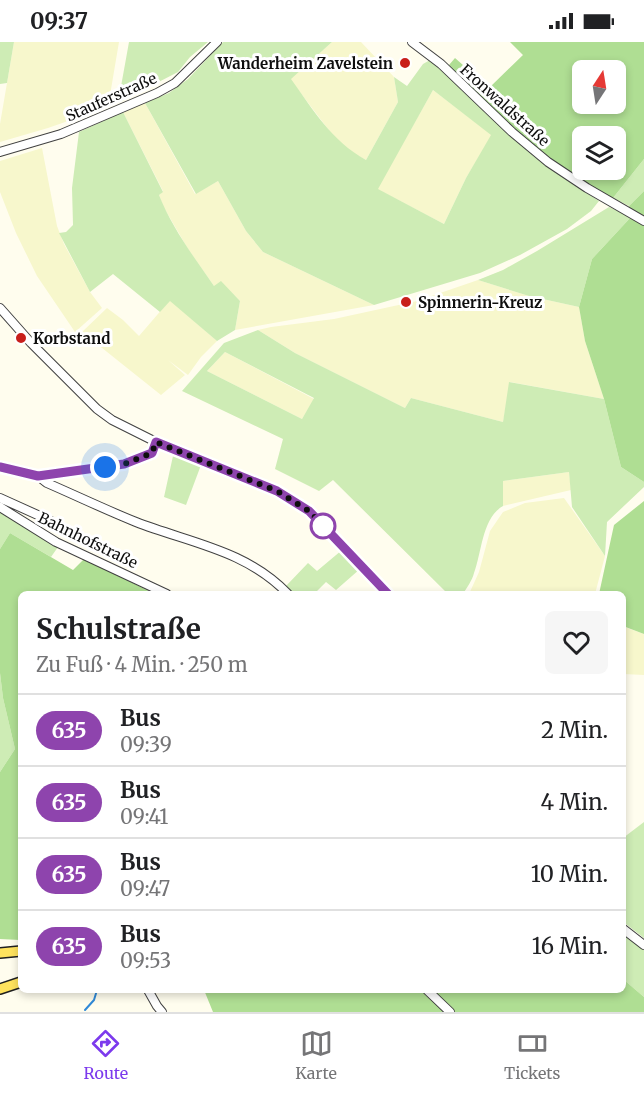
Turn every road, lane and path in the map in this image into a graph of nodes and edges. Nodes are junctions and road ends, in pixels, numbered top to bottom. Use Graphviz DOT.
graph roads {
  1 [pos="217,42"];
  2 [pos="412,42"];
  3 [pos="0,152"];
  4 [pos="644,221"];
  5 [pos="1,314"];
  6 [pos="156,442"];
  7 [pos="0,467"];
  8 [pos="38,476"];
  9 [pos="0,498"];
  10 [pos="0,507"];
  11 [pos="51,521"];
  12 [pos="161,591"];
  13 [pos="285,591"];
  14 [pos="385,591"];
  15 [pos="626,931"];
  16 [pos="644,945"];
  17 [pos="18,951"];
  18 [pos="0,953"];
  19 [pos="18,983"];
  20 [pos="0,989"];
  21 [pos="150,993"];
  22 [pos="430,993"];
  23 [pos="162,1012"];
  24 [pos="450,1012"];
  1 -- 3 [label="street, Stauferstraße"];
  2 -- 4 [label="street, Fronwaldstraße"];
  5 -- 6 [label="street"];
  6 -- 8 [label="street"];
  6 -- 14 [label="street"];
  7 -- 8 [label="street"];
  8 -- 13 [label="street"];
  9 -- 11 [label="street"];
  10 -- 12 [label="street, Bahnhofstraße"];
  15 -- 16 [label="street"];
  17 -- 18 [label="main road"];
  19 -- 20 [label="main road"];
  21 -- 23 [label="street"];
  22 -- 24 [label="street"];
}
